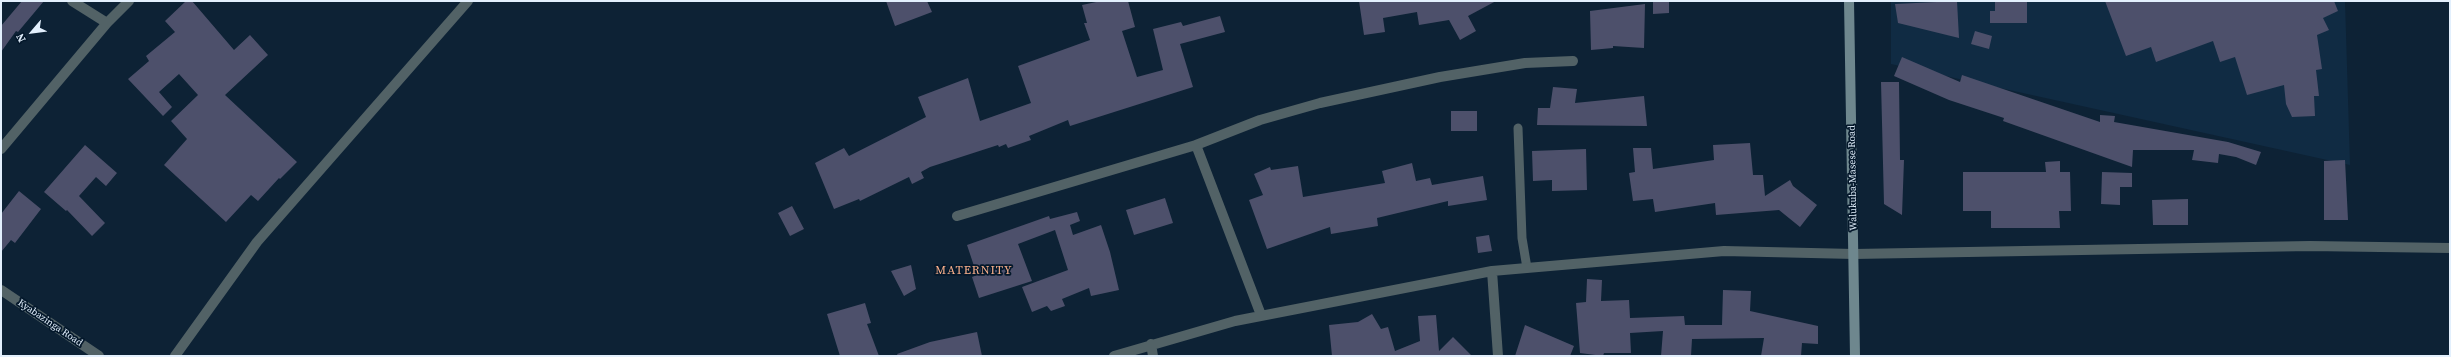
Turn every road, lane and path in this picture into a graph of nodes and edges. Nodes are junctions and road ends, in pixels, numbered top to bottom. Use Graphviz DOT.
graph roads {
  1 [pos="72,1"];
  2 [pos="128,1"];
  3 [pos="468,1"];
  4 [pos="1849,1"];
  5 [pos="107,23"];
  6 [pos="1573,61"];
  7 [pos="1518,128"];
  8 [pos="1196,145"];
  9 [pos="1,149"];
  10 [pos="957,216"];
  11 [pos="2450,248"];
  12 [pos="1854,254"];
  13 [pos="1527,268"];
  14 [pos="1492,271"];
  15 [pos="1,290"];
  16 [pos="1261,316"];
  17 [pos="1151,344"];
  18 [pos="99,356"];
  19 [pos="175,356"];
  20 [pos="1114,356"];
  21 [pos="1153,356"];
  22 [pos="1498,356"];
  23 [pos="1855,356"];
  1 -- 5 [label="street"];
  2 -- 5 [label="street"];
  3 -- 19 [label="street"];
  4 -- 12 [label="street, Walukuba-Masese Road"];
  5 -- 9 [label="street"];
  6 -- 8 [label="street"];
  7 -- 13 [label="lane"];
  8 -- 10 [label="street"];
  8 -- 16 [label="street"];
  11 -- 12 [label="street"];
  12 -- 13 [label="street"];
  12 -- 23 [label="street, Walukuba-Masese Road"];
  13 -- 14 [label="street"];
  14 -- 16 [label="street"];
  14 -- 22 [label="street"];
  15 -- 18 [label="street, Kyabazinga Road"];
  16 -- 17 [label="street"];
  17 -- 20 [label="street"];
  17 -- 21 [label="street"];
}
